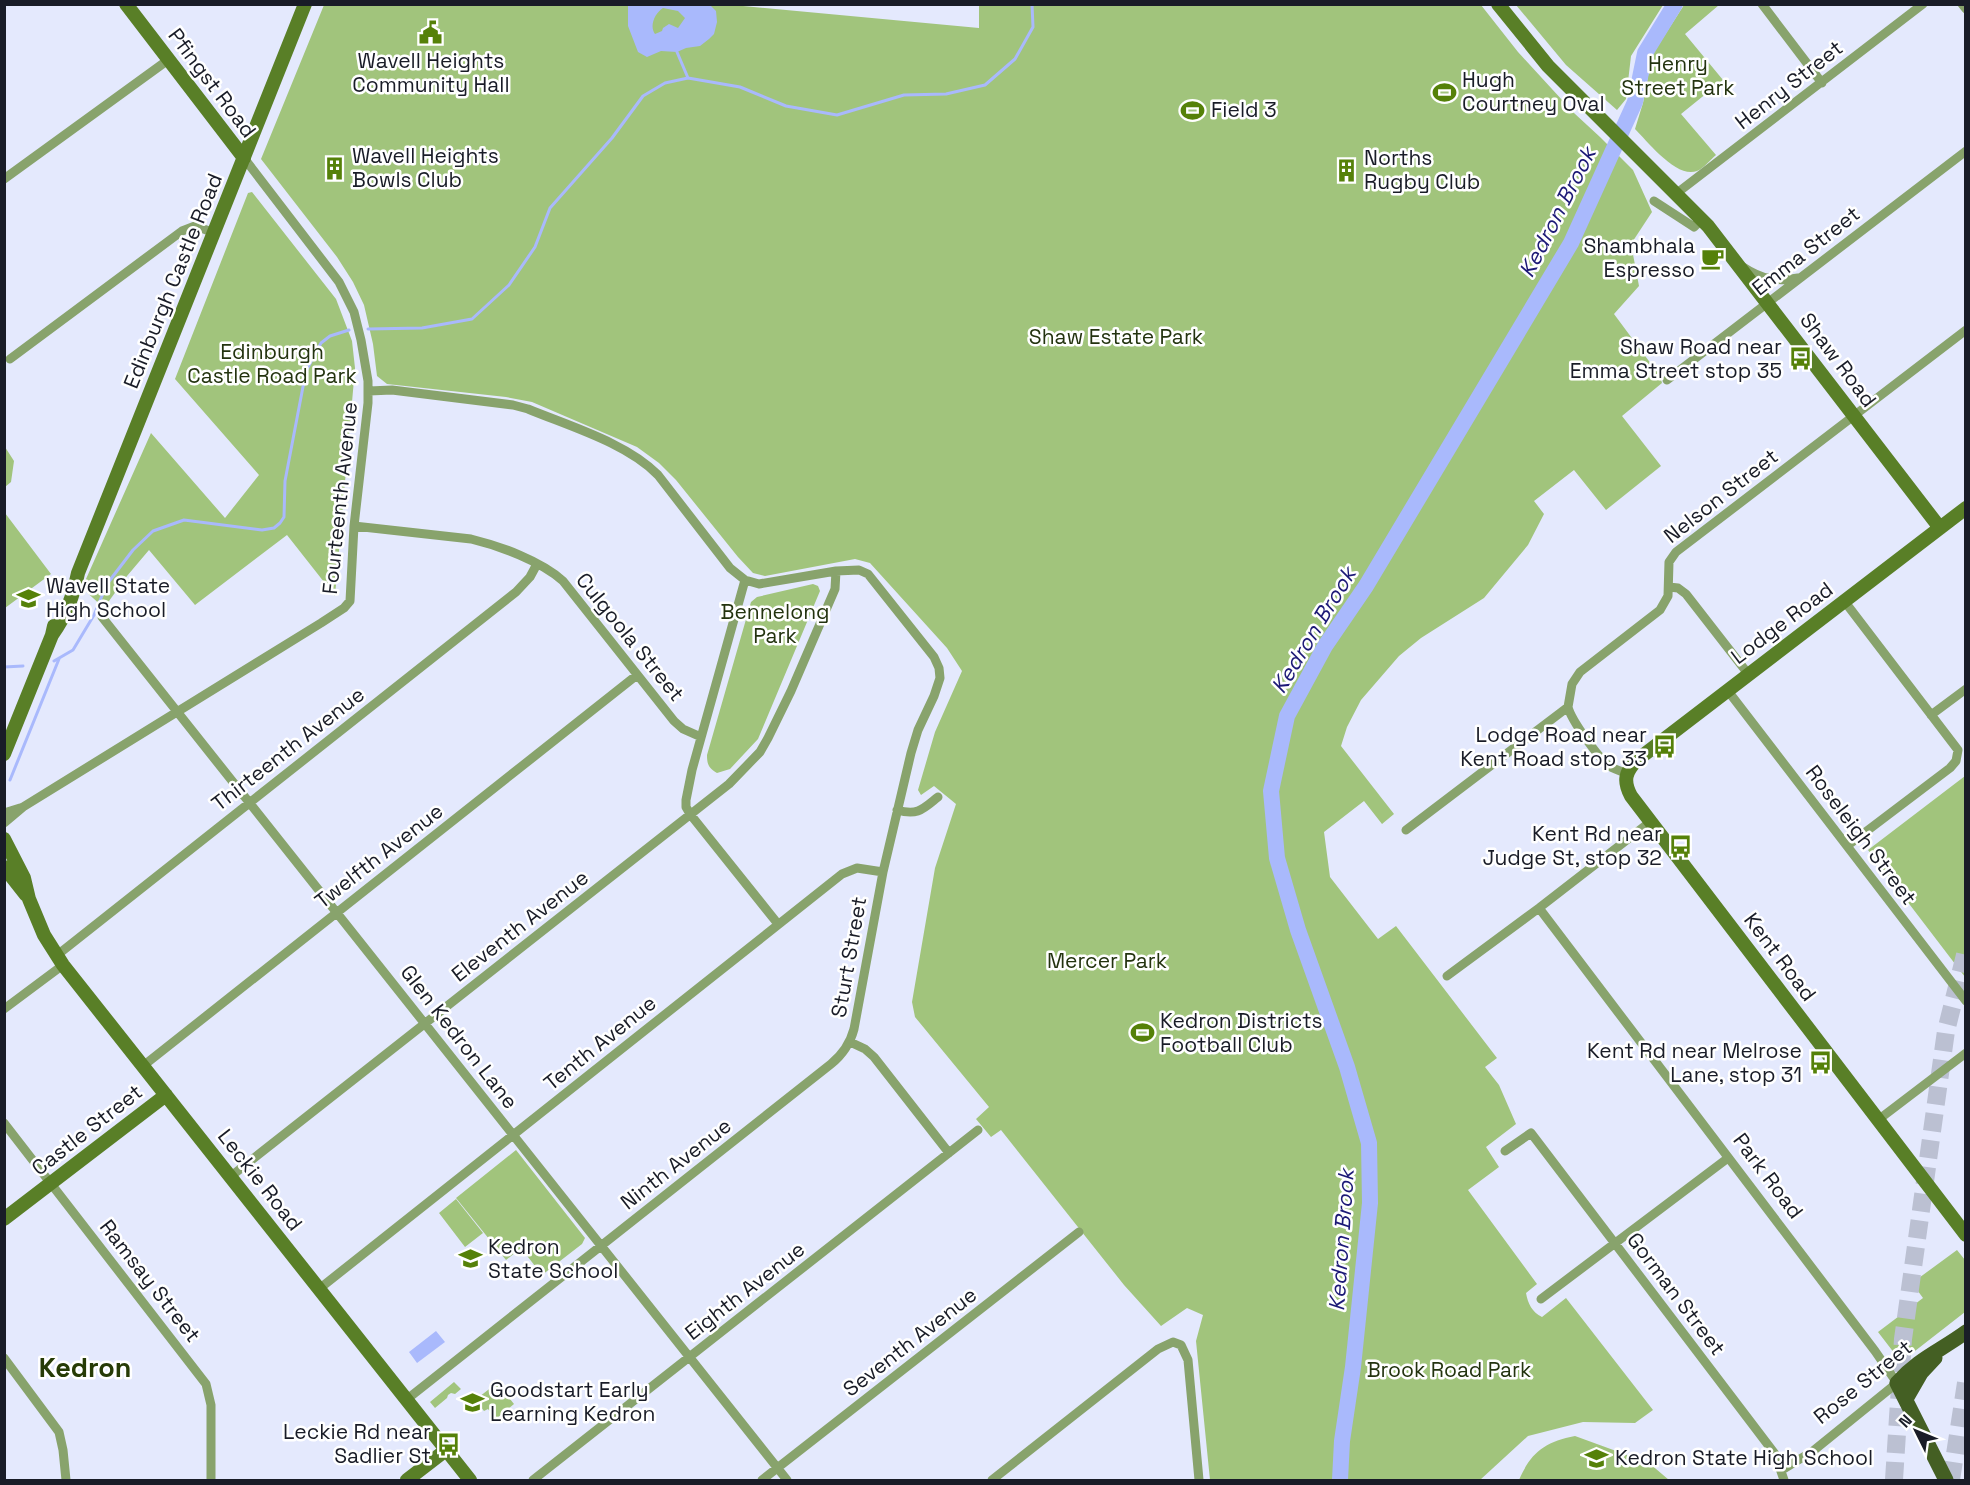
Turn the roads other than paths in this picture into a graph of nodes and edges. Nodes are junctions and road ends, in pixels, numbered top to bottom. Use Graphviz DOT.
graph roads {
  1 [pos="126,4"];
  2 [pos="305,4"];
  3 [pos="1498,4"];
  4 [pos="1762,4"];
  5 [pos="1923,4"];
  6 [pos="1962,4"];
  7 [pos="1965,9"];
  8 [pos="168,60"];
  9 [pos="1821,83"];
  10 [pos="1965,151"];
  11 [pos="244,158"];
  12 [pos="4,179"];
  13 [pos="1677,194"];
  14 [pos="1654,201"];
  15 [pos="1702,219"];
  16 [pos="215,232"];
  17 [pos="1739,264"];
  18 [pos="1802,277"];
  19 [pos="1768,303"];
  20 [pos="1965,330"];
  21 [pos="10,358"];
  22 [pos="1667,380"];
  23 [pos="369,391"];
  24 [pos="1854,415"];
  25 [pos="1965,508"];
  26 [pos="354,526"];
  27 [pos="1940,528"];
  28 [pos="537,564"];
  29 [pos="836,571"];
  30 [pos="745,580"];
  31 [pos="1669,587"];
  32 [pos="1845,602"];
  33 [pos="102,616"];
  34 [pos="637,675"];
  35 [pos="1749,675"];
  36 [pos="1965,688"];
  37 [pos="1728,691"];
  38 [pos="1568,707"];
  39 [pos="178,711"];
  40 [pos="1931,715"];
  41 [pos="700,737"];
  42 [pos="4,754"];
  43 [pos="1626,773"];
  44 [pos="938,797"];
  45 [pos="250,802"];
  46 [pos="23,807"];
  47 [pos="897,810"];
  48 [pos="4,813"];
  49 [pos="690,814"];
  50 [pos="1650,822"];
  51 [pos="4,823"];
  52 [pos="1406,830"];
  53 [pos="4,839"];
  54 [pos="1847,846"];
  55 [pos="4,867"];
  56 [pos="883,872"];
  57 [pos="29,899"];
  58 [pos="1539,908"];
  59 [pos="337,912"];
  60 [pos="778,924"];
  61 [pos="59,960"];
  62 [pos="1447,976"];
  63 [pos="1965,1001"];
  64 [pos="4,1009"];
  65 [pos="425,1023"];
  66 [pos="850,1042"];
  67 [pos="1965,1053"];
  68 [pos="143,1066"];
  69 [pos="165,1095"];
  70 [pos="1878,1120"];
  71 [pos="4,1123"];
  72 [pos="978,1130"];
  73 [pos="514,1135"];
  74 [pos="1505,1151"];
  75 [pos="949,1152"];
  76 [pos="1728,1158"];
  77 [pos="230,1177"];
  78 [pos="51,1184"];
  79 [pos="4,1219"];
  80 [pos="1079,1232"];
  81 [pos="1965,1235"];
  82 [pos="1614,1243"];
  83 [pos="601,1246"];
  84 [pos="319,1289"];
  85 [pos="1541,1299"];
  86 [pos="1965,1332"];
  87 [pos="1943,1349"];
  88 [pos="4,1358"];
  89 [pos="690,1358"];
  90 [pos="1897,1383"];
  91 [pos="406,1400"];
  92 [pos="1906,1400"];
  93 [pos="446,1450"];
  94 [pos="777,1468"];
  95 [pos="1782,1470"];
  96 [pos="66,1480"];
  97 [pos="212,1480"];
  98 [pos="407,1480"];
  99 [pos="470,1480"];
  100 [pos="533,1480"];
  101 [pos="762,1480"];
  102 [pos="787,1480"];
  103 [pos="992,1480"];
  104 [pos="1199,1480"];
  105 [pos="1784,1480"];
  106 [pos="1946,1480"];
  1 -- 8 [label="street, Pfingst Road"];
  2 -- 11 [label="street, Edinburgh Castle Road"];
  3 -- 13 [label="street, Shaw Road"];
  4 -- 9 [label="street"];
  5 -- 9 [label="street, Henry Street"];
  6 -- 7 [label="street"];
  8 -- 11 [label="street, Pfingst Road"];
  8 -- 12 [label="street"];
  9 -- 13 [label="street, Henry Street"];
  10 -- 18 [label="street, Emma Street"];
  11 -- 16 [label="street, Edinburgh Castle Road"];
  11 -- 23 [label="street, Fourteenth Avenue"];
  13 -- 15 [label="street, Shaw Road"];
  14 -- 15 [label="street"];
  15 -- 17 [label="street, Shaw Road"];
  16 -- 21 [label="street"];
  16 -- 42 [label="street, Edinburgh Castle Road"];
  17 -- 18 [label="street"];
  17 -- 19 [label="street, Shaw Road"];
  18 -- 19 [label="street, Emma Street"];
  19 -- 22 [label="street, Emma Street"];
  19 -- 24 [label="street, Shaw Road"];
  20 -- 24 [label="street, Nelson Street"];
  23 -- 26 [label="street, Fourteenth Avenue"];
  23 -- 30 [label="street"];
  24 -- 27 [label="street, Shaw Road"];
  24 -- 31 [label="street, Nelson Street"];
  25 -- 27 [label="street, Lodge Road"];
  26 -- 28 [label="street, Culgoola Street"];
  26 -- 39 [label="street, Fourteenth Avenue"];
  27 -- 32 [label="street, Lodge Road"];
  28 -- 34 [label="street, Culgoola Street"];
  28 -- 45 [label="street, Thirteenth Avenue"];
  29 -- 30 [label="street"];
  29 -- 47 [label="street, Sturt Street"];
  29 -- 49 [label="street, Eleventh Avenue"];
  30 -- 41 [label="street"];
  31 -- 35 [label="street"];
  31 -- 38 [label="street, Nelson Street"];
  32 -- 35 [label="street, Lodge Road"];
  32 -- 40 [label="street"];
  33 -- 39 [label="street, Glen Kedron Lane"];
  34 -- 41 [label="street, Culgoola Street"];
  34 -- 59 [label="street, Twelfth Avenue"];
  35 -- 37 [label="street, Lodge Road"];
  36 -- 40 [label="street"];
  37 -- 43 [label="street, Lodge Road"];
  37 -- 54 [label="street, Roseleigh Street"];
  38 -- 43 [label="street"];
  38 -- 52 [label="street"];
  39 -- 45 [label="street, Glen Kedron Lane"];
  39 -- 46 [label="street, Fourteenth Avenue"];
  40 -- 54 [label="street"];
  41 -- 49 [label="street"];
  43 -- 50 [label="street, Kent Road"];
  44 -- 47 [label="street"];
  45 -- 59 [label="street, Glen Kedron Lane"];
  45 -- 61 [label="street, Thirteenth Avenue"];
  46 -- 48 [label="street, Fourteenth Avenue"];
  46 -- 51 [label="street, Fourteenth Avenue"];
  47 -- 56 [label="street, Sturt Street"];
  49 -- 60 [label="street"];
  49 -- 65 [label="street, Eleventh Avenue"];
  50 -- 58 [label="street"];
  50 -- 70 [label="street, Kent Road"];
  53 -- 57 [label="street, Leckie Road"];
  54 -- 63 [label="street, Roseleigh Street"];
  55 -- 57 [label="street, Leckie Road"];
  56 -- 60 [label="street, Tenth Avenue"];
  56 -- 66 [label="street, Sturt Street"];
  57 -- 61 [label="street, Leckie Road"];
  58 -- 62 [label="street"];
  58 -- 76 [label="street, Park Road"];
  59 -- 65 [label="street, Glen Kedron Lane"];
  59 -- 68 [label="street, Twelfth Avenue"];
  60 -- 73 [label="street, Tenth Avenue"];
  61 -- 64 [label="street, Thirteenth Avenue"];
  61 -- 68 [label="street, Leckie Road"];
  65 -- 73 [label="street, Glen Kedron Lane"];
  65 -- 77 [label="street, Eleventh Avenue"];
  66 -- 75 [label="street, Sturt Street"];
  66 -- 83 [label="street, Ninth Avenue"];
  67 -- 70 [label="street"];
  68 -- 69 [label="street, Leckie Road"];
  69 -- 77 [label="street, Leckie Road"];
  69 -- 78 [label="street, Castle Street"];
  70 -- 81 [label="street, Kent Road"];
  71 -- 78 [label="street, Ramsay Street"];
  72 -- 75 [label="street, Eighth Avenue"];
  73 -- 83 [label="street, Glen Kedron Lane"];
  73 -- 84 [label="street, Tenth Avenue"];
  74 -- 82 [label="street, Gorman Street"];
  75 -- 89 [label="street, Eighth Avenue"];
  76 -- 82 [label="street"];
  76 -- 90 [label="street, Park Road"];
  77 -- 84 [label="street, Leckie Road"];
  78 -- 79 [label="street, Castle Street"];
  78 -- 97 [label="street, Ramsay Street"];
  80 -- 94 [label="street, Seventh Avenue"];
  82 -- 85 [label="street"];
  82 -- 95 [label="street, Gorman Street"];
  83 -- 89 [label="street, Glen Kedron Lane"];
  83 -- 91 [label="street, Ninth Avenue"];
  84 -- 91 [label="street, Leckie Road"];
  86 -- 87 [label="main road, Rose Street"];
  87 -- 90 [label="main road, Rose Street"];
  87 -- 92 [label="main road, Rose Street"];
  88 -- 96 [label="street"];
  89 -- 94 [label="street, Glen Kedron Lane"];
  89 -- 100 [label="street, Eighth Avenue"];
  90 -- 92 [label="main road, Park Road"];
  90 -- 95 [label="street, Rose Street"];
  91 -- 93 [label="street, Leckie Road"];
  92 -- 106 [label="main road, Park Road"];
  93 -- 98 [label="street"];
  93 -- 99 [label="street, Leckie Road"];
  94 -- 101 [label="street, Seventh Avenue"];
  94 -- 102 [label="street, Glen Kedron Lane"];
  95 -- 105 [label="street, Gorman Street"];
  103 -- 104 [label="street"];
}
